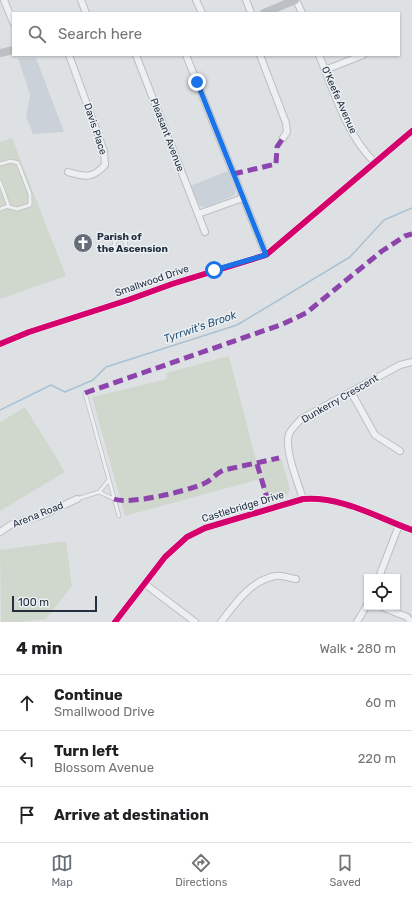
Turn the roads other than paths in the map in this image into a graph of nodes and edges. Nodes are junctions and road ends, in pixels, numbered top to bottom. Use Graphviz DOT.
graph roads {
  1 [pos="4,0"];
  2 [pos="81,0"];
  3 [pos="196,0"];
  4 [pos="246,0"];
  5 [pos="293,1"];
  6 [pos="86,12"];
  7 [pos="202,12"];
  8 [pos="251,12"];
  9 [pos="266,12"];
  10 [pos="301,12"];
  11 [pos="12,20"];
  12 [pos="12,50"];
  13 [pos="0,53"];
  14 [pos="69,56"];
  15 [pos="136,56"];
  16 [pos="186,56"];
  17 [pos="260,56"];
  18 [pos="319,56"];
  19 [pos="360,56"];
  20 [pos="325,70"];
  21 [pos="412,131"];
  22 [pos="283,138"];
  23 [pos="375,163"];
  24 [pos="0,164"];
  25 [pos="68,172"];
  26 [pos="0,182"];
  27 [pos="243,198"];
  28 [pos="8,206"];
  29 [pos="0,209"];
  30 [pos="198,214"];
  31 [pos="205,232"];
  32 [pos="114,246"];
  33 [pos="108,249"];
  34 [pos="266,255"];
  35 [pos="0,344"];
  36 [pos="412,362"];
  37 [pos="351,392"];
  38 [pos="85,393"];
  39 [pos="400,451"];
  40 [pos="109,480"];
  41 [pos="99,492"];
  42 [pos="77,499"];
  43 [pos="114,499"];
  44 [pos="303,499"];
  45 [pos="119,516"];
  46 [pos="399,525"];
  47 [pos="412,530"];
  48 [pos="0,532"];
  49 [pos="380,574"];
  50 [pos="296,579"];
  51 [pos="145,584"];
  52 [pos="364,610"];
  53 [pos="390,610"];
  54 [pos="115,622"];
  55 [pos="195,622"];
  56 [pos="221,622"];
  57 [pos="357,622"];
  58 [pos="411,622"];
  1 -- 11 [label="street"];
  2 -- 6 [label="street"];
  3 -- 7 [label="street"];
  4 -- 8 [label="street"];
  5 -- 9 [label="street"];
  5 -- 10 [label="street"];
  12 -- 13 [label="street"];
  14 -- 25 [label="street, Davis Place"];
  15 -- 30 [label="street, Pleasant Avenue"];
  16 -- 27 [label="street"];
  17 -- 22 [label="street"];
  18 -- 20 [label="street, O'Keefe Avenue"];
  19 -- 20 [label="street"];
  20 -- 23 [label="street, O'Keefe Avenue"];
  21 -- 23 [label="street, Smallwood Drive"];
  23 -- 34 [label="street, Smallwood Drive"];
  24 -- 28 [label="lane"];
  26 -- 28 [label="lane"];
  27 -- 30 [label="street"];
  27 -- 34 [label="street"];
  28 -- 29 [label="lane"];
  30 -- 31 [label="street, Pleasant Avenue"];
  32 -- 33 [label="lane"];
  34 -- 35 [label="street, Smallwood Drive"];
  36 -- 37 [label="street, Dunkerry Crescent"];
  37 -- 39 [label="street"];
  37 -- 44 [label="street, Dunkerry Crescent"];
  38 -- 40 [label="lane"];
  40 -- 41 [label="lane"];
  40 -- 43 [label="lane"];
  41 -- 42 [label="lane"];
  41 -- 43 [label="lane"];
  42 -- 48 [label="street, Arena Road"];
  43 -- 45 [label="lane"];
  44 -- 46 [label="street, Castlebridge Drive"];
  44 -- 51 [label="street, Castlebridge Drive"];
  46 -- 47 [label="street, Castlebridge Drive"];
  46 -- 49 [label="street"];
  50 -- 56 [label="street"];
  51 -- 54 [label="street, Castlebridge Drive"];
  51 -- 55 [label="street"];
  52 -- 57 [label="street"];
  53 -- 58 [label="street"];
}
